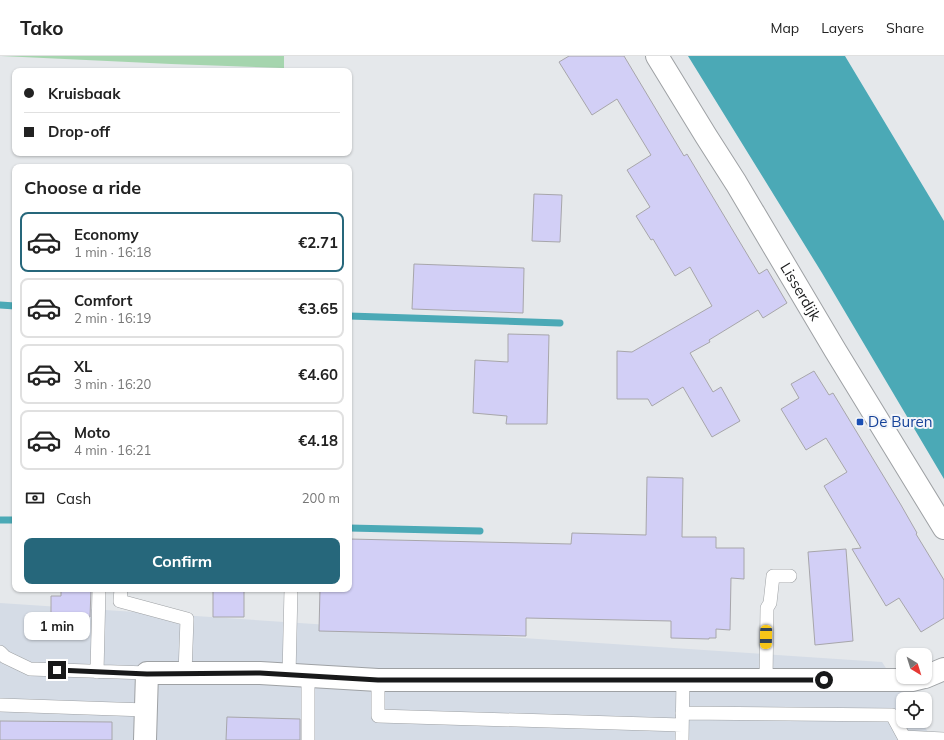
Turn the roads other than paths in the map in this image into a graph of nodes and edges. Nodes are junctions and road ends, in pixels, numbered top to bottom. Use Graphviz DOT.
graph roads {
  1 [pos="657,56"];
  2 [pos="944,528"];
  3 [pos="790,576"];
  4 [pos="99,592"];
  5 [pos="121,592"];
  6 [pos="291,592"];
  7 [pos="0,652"];
  8 [pos="944,669"];
  9 [pos="97,672"];
  10 [pos="147,674"];
  11 [pos="184,674"];
  12 [pos="932,674"];
  13 [pos="299,675"];
  14 [pos="378,680"];
  15 [pos="683,680"];
  16 [pos="766,680"];
  17 [pos="896,680"];
  18 [pos="0,706"];
  19 [pos="146,710"];
  20 [pos="682,719"];
  21 [pos="944,739"];
  22 [pos="145,740"];
  23 [pos="308,740"];
  24 [pos="682,740"];
  1 -- 2 [label="street, Lisserdijk"];
  3 -- 16 [label="lane"];
  4 -- 9 [label="lane"];
  5 -- 11 [label="lane"];
  6 -- 13 [label="lane"];
  7 -- 9 [label="lane"];
  8 -- 12 [label="street"];
  9 -- 10 [label="lane"];
  10 -- 11 [label="street"];
  10 -- 19 [label="street"];
  11 -- 13 [label="street"];
  13 -- 14 [label="street"];
  13 -- 23 [label="lane"];
  14 -- 15 [label="street"];
  14 -- 20 [label="lane"];
  15 -- 16 [label="street"];
  15 -- 20 [label="lane"];
  16 -- 17 [label="street"];
  18 -- 19 [label="lane"];
  19 -- 22 [label="street"];
  20 -- 21 [label="lane"];
  20 -- 24 [label="lane"];
}
